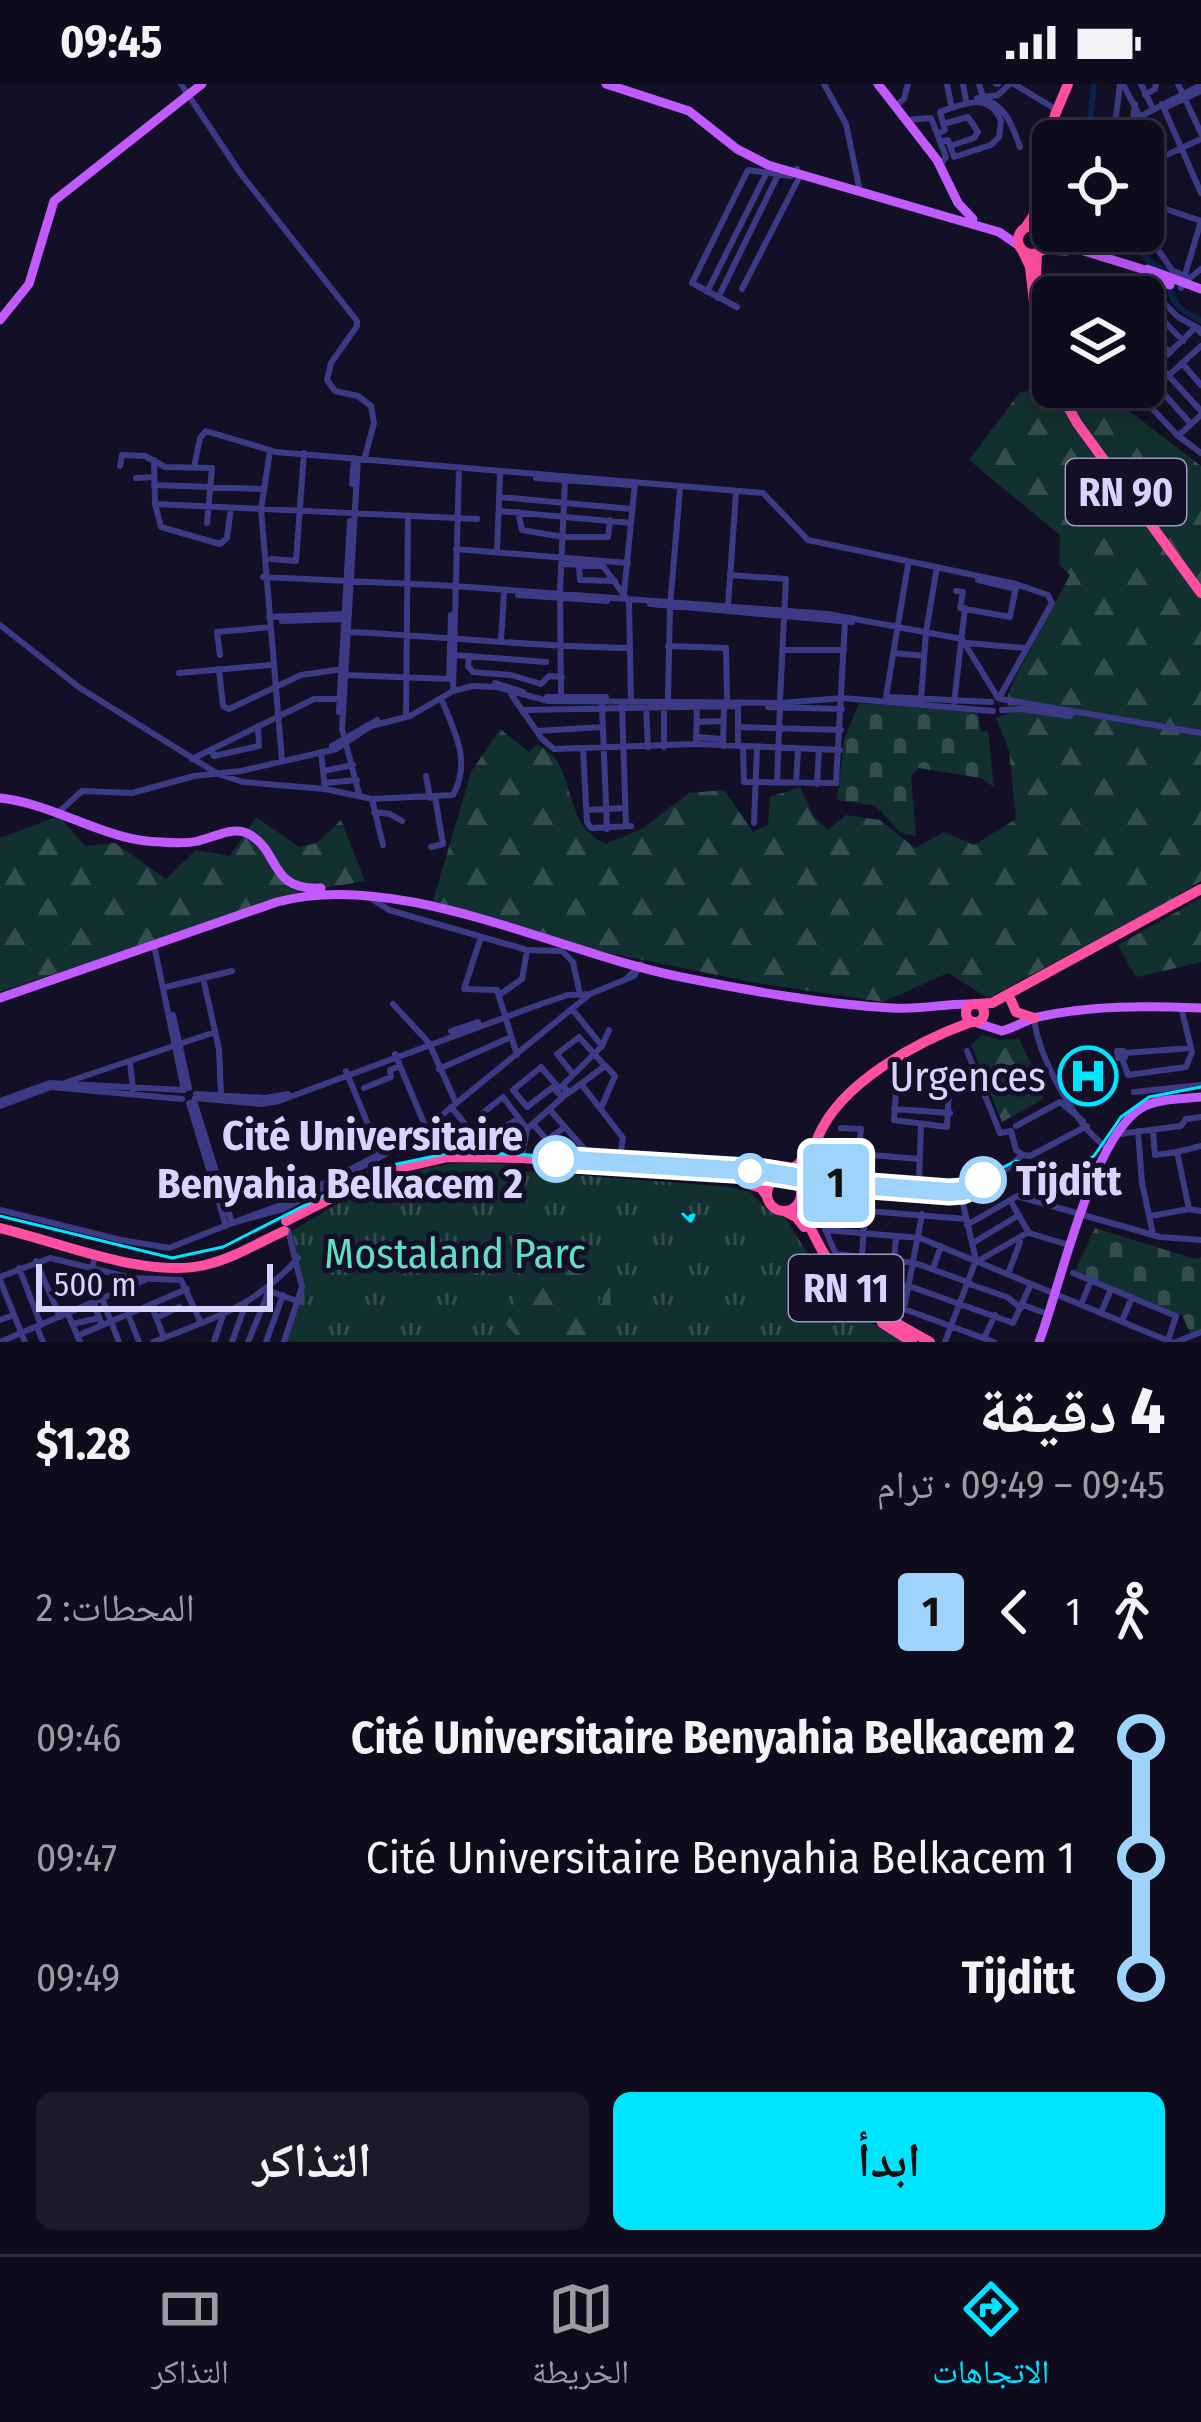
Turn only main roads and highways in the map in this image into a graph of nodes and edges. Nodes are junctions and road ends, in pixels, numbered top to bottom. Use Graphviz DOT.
graph roads {
  1 [pos="202,84"];
  2 [pos="606,84"];
  3 [pos="624,84"];
  4 [pos="878,84"];
  5 [pos="1071,84"];
  6 [pos="1062,120"];
  7 [pos="798,172"];
  8 [pos="965,218"];
  9 [pos="1023,229"];
  10 [pos="1032,230"];
  11 [pos="1021,248"];
  12 [pos="1032,250"];
  13 [pos="1040,252"];
  14 [pos="1069,252"];
  15 [pos="1080,252"];
  16 [pos="1040,276"];
  17 [pos="1142,276"];
  18 [pos="1142,276"];
  19 [pos="1164,279"];
  20 [pos="1032,285"];
  21 [pos="1201,289"];
  22 [pos="0,320"];
  23 [pos="1070,408"];
  24 [pos="1073,408"];
  25 [pos="1201,584"];
  26 [pos="1201,593"];
  27 [pos="0,798"];
  28 [pos="1201,892"];
  29 [pos="373,896"];
  30 [pos="584,952"];
  31 [pos="634,970"];
  32 [pos="706,980"];
  33 [pos="0,998"];
  34 [pos="1010,998"];
  35 [pos="1201,1007"];
  36 [pos="974,1014"];
  37 [pos="1034,1018"];
  38 [pos="1201,1096"];
  39 [pos="1106,1148"];
  40 [pos="388,1152"];
  41 [pos="399,1167"];
  42 [pos="781,1173"];
  43 [pos="806,1189"];
  44 [pos="766,1196"];
  45 [pos="784,1211"];
  46 [pos="1085,1214"];
  47 [pos="0,1225"];
  48 [pos="286,1229"];
  49 [pos="1058,1295"];
  50 [pos="910,1341"];
  51 [pos="930,1342"];
  52 [pos="1041,1342"];
  1 -- 22 [label="main road"];
  2 -- 7 [label="main road"];
  3 -- 7 [label="main road"];
  4 -- 8 [label="main road"];
  5 -- 6 [label="highway"];
  5 -- 9 [label="highway"];
  7 -- 8 [label="main road"];
  8 -- 9 [label="main road"];
  8 -- 11 [label="main road"];
  9 -- 10 [label="highway"];
  9 -- 11 [label="highway"];
  11 -- 12 [label="highway"];
  11 -- 20 [label="highway"];
  13 -- 16 [label="highway"];
  14 -- 18 [label="main road"];
  15 -- 17 [label="main road"];
  19 -- 21 [label="main road"];
  23 -- 26 [label="highway, RN 90"];
  24 -- 25 [label="highway, RN 90"];
  27 -- 29 [label="main road"];
  28 -- 34 [label="highway"];
  28 -- 36 [label="highway"];
  29 -- 30 [label="main road"];
  29 -- 33 [label="main road"];
  30 -- 31 [label="main road"];
  30 -- 31 [label="main road"];
  31 -- 32 [label="main road"];
  31 -- 32 [label="main road"];
  32 -- 36 [label="main road"];
  34 -- 36 [label="highway"];
  34 -- 37 [label="highway"];
  35 -- 37 [label="main road"];
  36 -- 37 [label="main road"];
  36 -- 42 [label="highway"];
  36 -- 43 [label="highway"];
  38 -- 39 [label="main road"];
  39 -- 46 [label="main road"];
  39 -- 46 [label="main road"];
  40 -- 41 [label="highway"];
  41 -- 42 [label="highway"];
  41 -- 48 [label="highway"];
  42 -- 43 [label="highway"];
  42 -- 44 [label="highway"];
  43 -- 45 [label="highway"];
  43 -- 51 [label="highway, RN 11"];
  44 -- 45 [label="highway"];
  44 -- 48 [label="highway"];
  45 -- 50 [label="highway, RN 11"];
  46 -- 49 [label="main road"];
  46 -- 49 [label="main road"];
  47 -- 48 [label="highway"];
  47 -- 48 [label="highway"];
  49 -- 52 [label="main road"];
}
